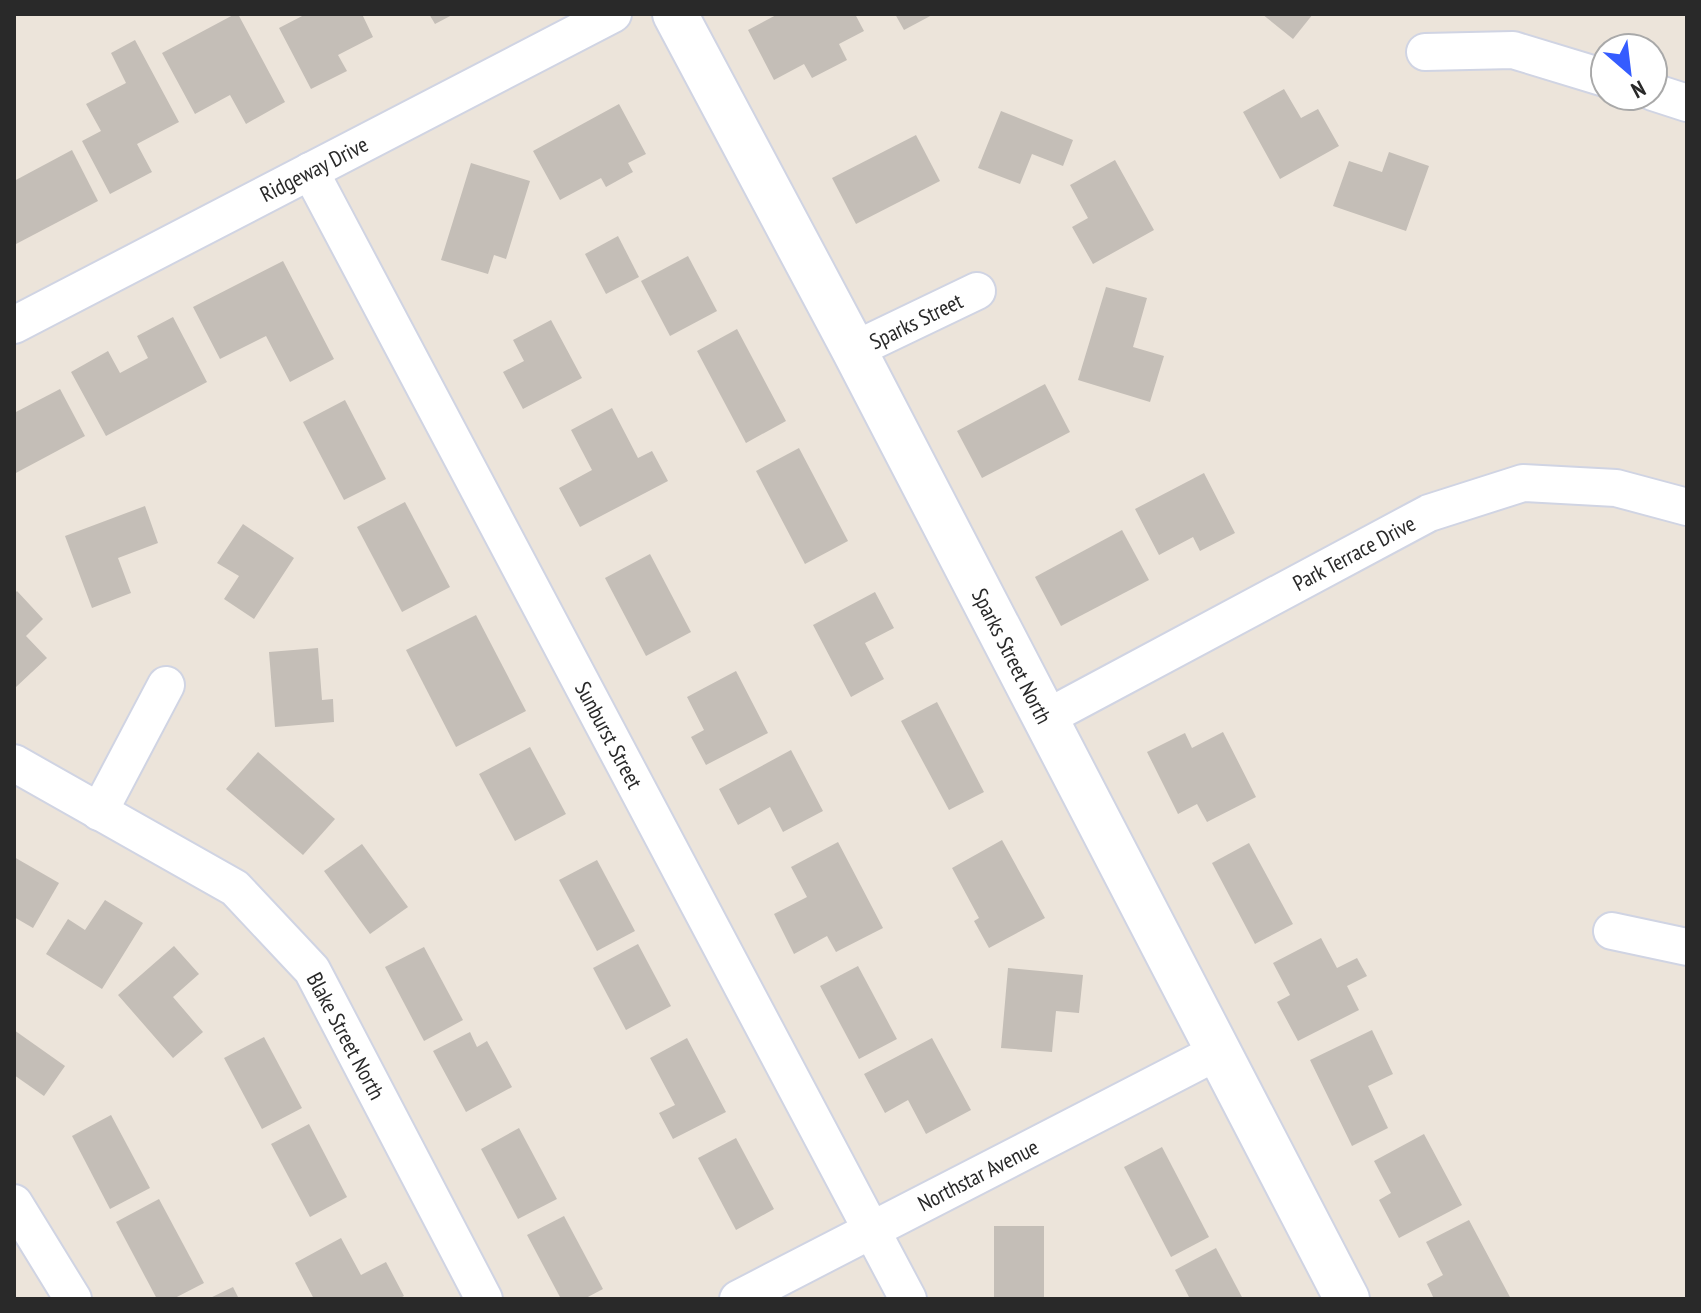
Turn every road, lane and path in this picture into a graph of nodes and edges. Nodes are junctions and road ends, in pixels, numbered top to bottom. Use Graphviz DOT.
graph roads {
  1 [pos="613,14"];
  2 [pos="675,14"];
  3 [pos="1425,52"];
  4 [pos="1589,73"];
  5 [pos="310,171"];
  6 [pos="977,291"];
  7 [pos="14,325"];
  8 [pos="854,350"];
  9 [pos="1687,507"];
  10 [pos="166,685"];
  11 [pos="1044,719"];
  12 [pos="14,763"];
  13 [pos="99,812"];
  14 [pos="1612,931"];
  15 [pos="1687,947"];
  16 [pos="1219,1051"];
  17 [pos="14,1203"];
  18 [pos="871,1230"];
  19 [pos="73,1299"];
  20 [pos="484,1299"];
  21 [pos="738,1299"];
  22 [pos="908,1299"];
  23 [pos="1347,1299"];
  1 -- 5 [label="street, Ridgeway Drive"];
  2 -- 8 [label="street, Sparks Street North"];
  3 -- 4 [label="street"];
  5 -- 7 [label="street, Ridgeway Drive"];
  5 -- 18 [label="street, Sunburst Street"];
  6 -- 8 [label="street, Sparks Street"];
  8 -- 11 [label="street, Sparks Street North"];
  9 -- 11 [label="street, Park Terrace Drive"];
  10 -- 13 [label="street"];
  11 -- 16 [label="street, Sparks Street North"];
  12 -- 13 [label="street, Blake Street North"];
  13 -- 20 [label="street, Blake Street North"];
  14 -- 15 [label="street"];
  16 -- 18 [label="street, Northstar Avenue"];
  16 -- 23 [label="street, Sparks Street North"];
  17 -- 19 [label="street"];
  18 -- 21 [label="street, Northstar Avenue"];
  18 -- 22 [label="street, Sunburst Street"];
}
